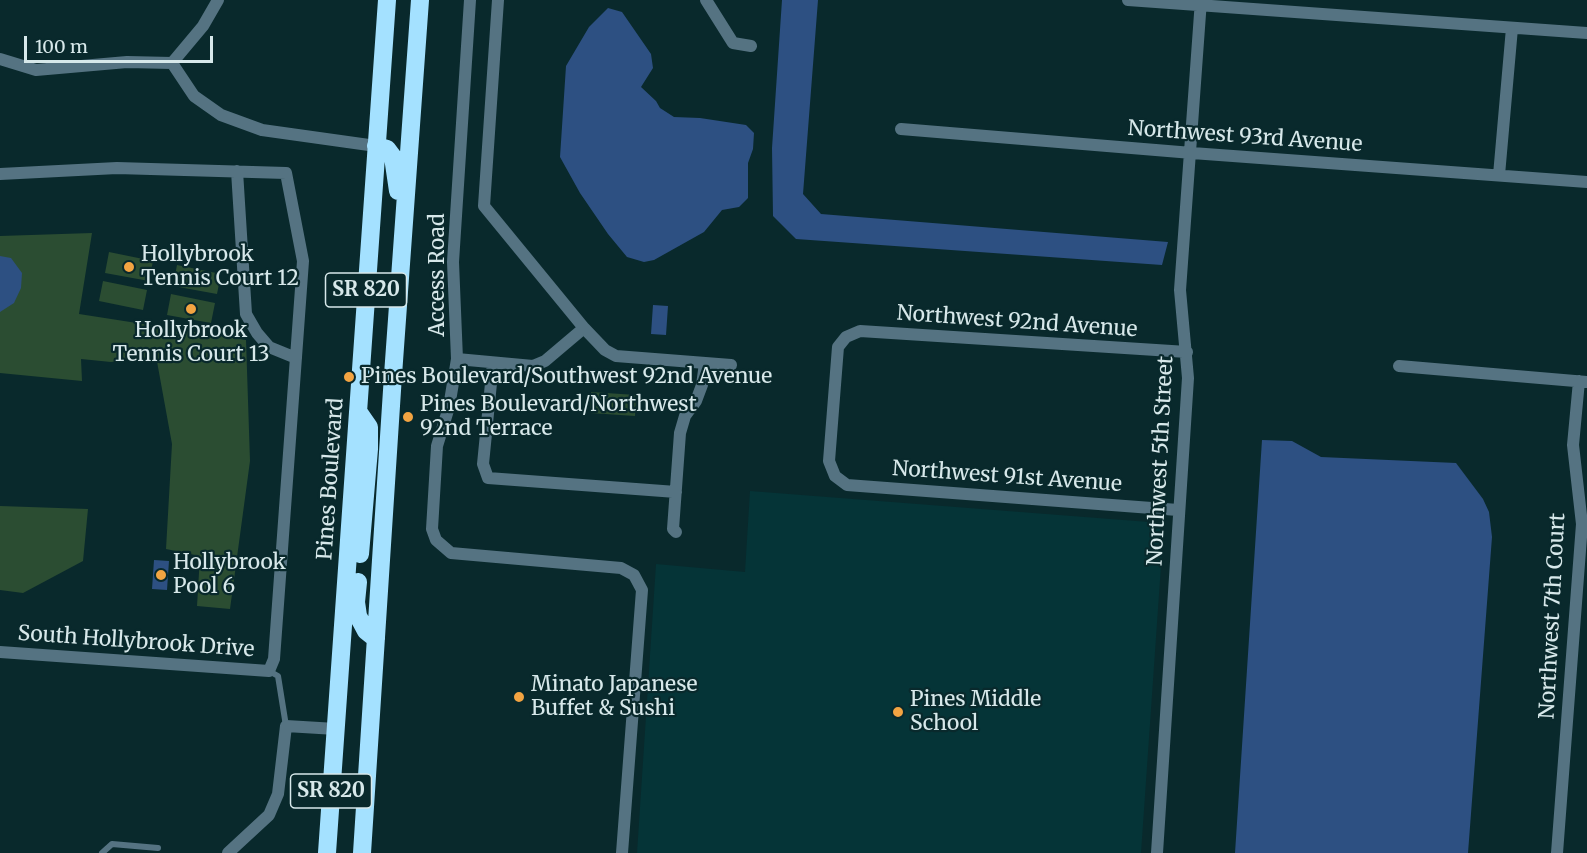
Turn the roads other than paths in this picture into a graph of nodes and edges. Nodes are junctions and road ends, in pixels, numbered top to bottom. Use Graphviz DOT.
graph roads {
  1 [pos="218,0"];
  2 [pos="387,0"];
  3 [pos="420,0"];
  4 [pos="470,0"];
  5 [pos="498,0"];
  6 [pos="706,0"];
  7 [pos="1128,0"];
  8 [pos="1201,3"];
  9 [pos="1512,28"];
  10 [pos="1587,33"];
  11 [pos="751,46"];
  12 [pos="0,59"];
  13 [pos="172,63"];
  14 [pos="901,129"];
  15 [pos="376,147"];
  16 [pos="1192,153"];
  17 [pos="237,171"];
  18 [pos="0,174"];
  19 [pos="1499,175"];
  20 [pos="1587,182"];
  21 [pos="403,225"];
  22 [pos="584,328"];
  23 [pos="1187,352"];
  24 [pos="296,358"];
  25 [pos="457,358"];
  26 [pos="493,363"];
  27 [pos="705,363"];
  28 [pos="731,365"];
  29 [pos="1399,366"];
  30 [pos="1583,382"];
  31 [pos="358,411"];
  32 [pos="835,476"];
  33 [pos="676,492"];
  34 [pos="1178,510"];
  35 [pos="1584,524"];
  36 [pos="676,532"];
  37 [pos="376,639"];
  38 [pos="0,652"];
  39 [pos="269,671"];
  40 [pos="286,726"];
  41 [pos="336,729"];
  42 [pos="158,848"];
  43 [pos="102,853"];
  44 [pos="228,853"];
  45 [pos="327,853"];
  46 [pos="362,853"];
  47 [pos="622,853"];
  48 [pos="1157,853"];
  49 [pos="1557,853"];
  1 -- 13 [label="street"];
  2 -- 15 [label="highway, Pines Boulevard / SR 820"];
  3 -- 21 [label="highway, SR 820"];
  4 -- 25 [label="street, Access Road"];
  5 -- 22 [label="street"];
  6 -- 11 [label="street"];
  7 -- 8 [label="street"];
  8 -- 9 [label="street"];
  8 -- 16 [label="street, Northwest 5th Street"];
  9 -- 10 [label="street"];
  9 -- 19 [label="street"];
  12 -- 13 [label="street"];
  13 -- 15 [label="street"];
  14 -- 16 [label="street, Northwest 93rd Avenue"];
  15 -- 21 [label="highway"];
  15 -- 31 [label="highway, Pines Boulevard / SR 820"];
  16 -- 19 [label="street, Northwest 93rd Avenue"];
  16 -- 23 [label="street, Northwest 5th Street"];
  17 -- 18 [label="street"];
  17 -- 24 [label="street"];
  17 -- 24 [label="street"];
  19 -- 20 [label="street, Northwest 93rd Avenue"];
  21 -- 37 [label="highway, SR 820"];
  22 -- 26 [label="street"];
  22 -- 27 [label="street"];
  23 -- 32 [label="street, Northwest 92nd Avenue"];
  23 -- 34 [label="street, Northwest 5th Street"];
  24 -- 39 [label="street"];
  25 -- 26 [label="street"];
  25 -- 47 [label="street, Access Road"];
  26 -- 33 [label="street"];
  27 -- 28 [label="street"];
  27 -- 33 [label="street"];
  29 -- 30 [label="street"];
  30 -- 35 [label="street, Northwest 7th Court"];
  31 -- 37 [label="highway"];
  31 -- 41 [label="highway, Pines Boulevard / SR 820"];
  32 -- 34 [label="street, Northwest 91st Avenue"];
  33 -- 36 [label="street"];
  34 -- 48 [label="street, Northwest 5th Street"];
  35 -- 49 [label="street, Northwest 7th Court"];
  37 -- 46 [label="highway, SR 820"];
  38 -- 39 [label="street, South Hollybrook Drive"];
  39 -- 40 [label="lane"];
  40 -- 41 [label="street"];
  40 -- 44 [label="street"];
  41 -- 45 [label="highway, Pines Boulevard / SR 820"];
  42 -- 43 [label="lane"];
}
